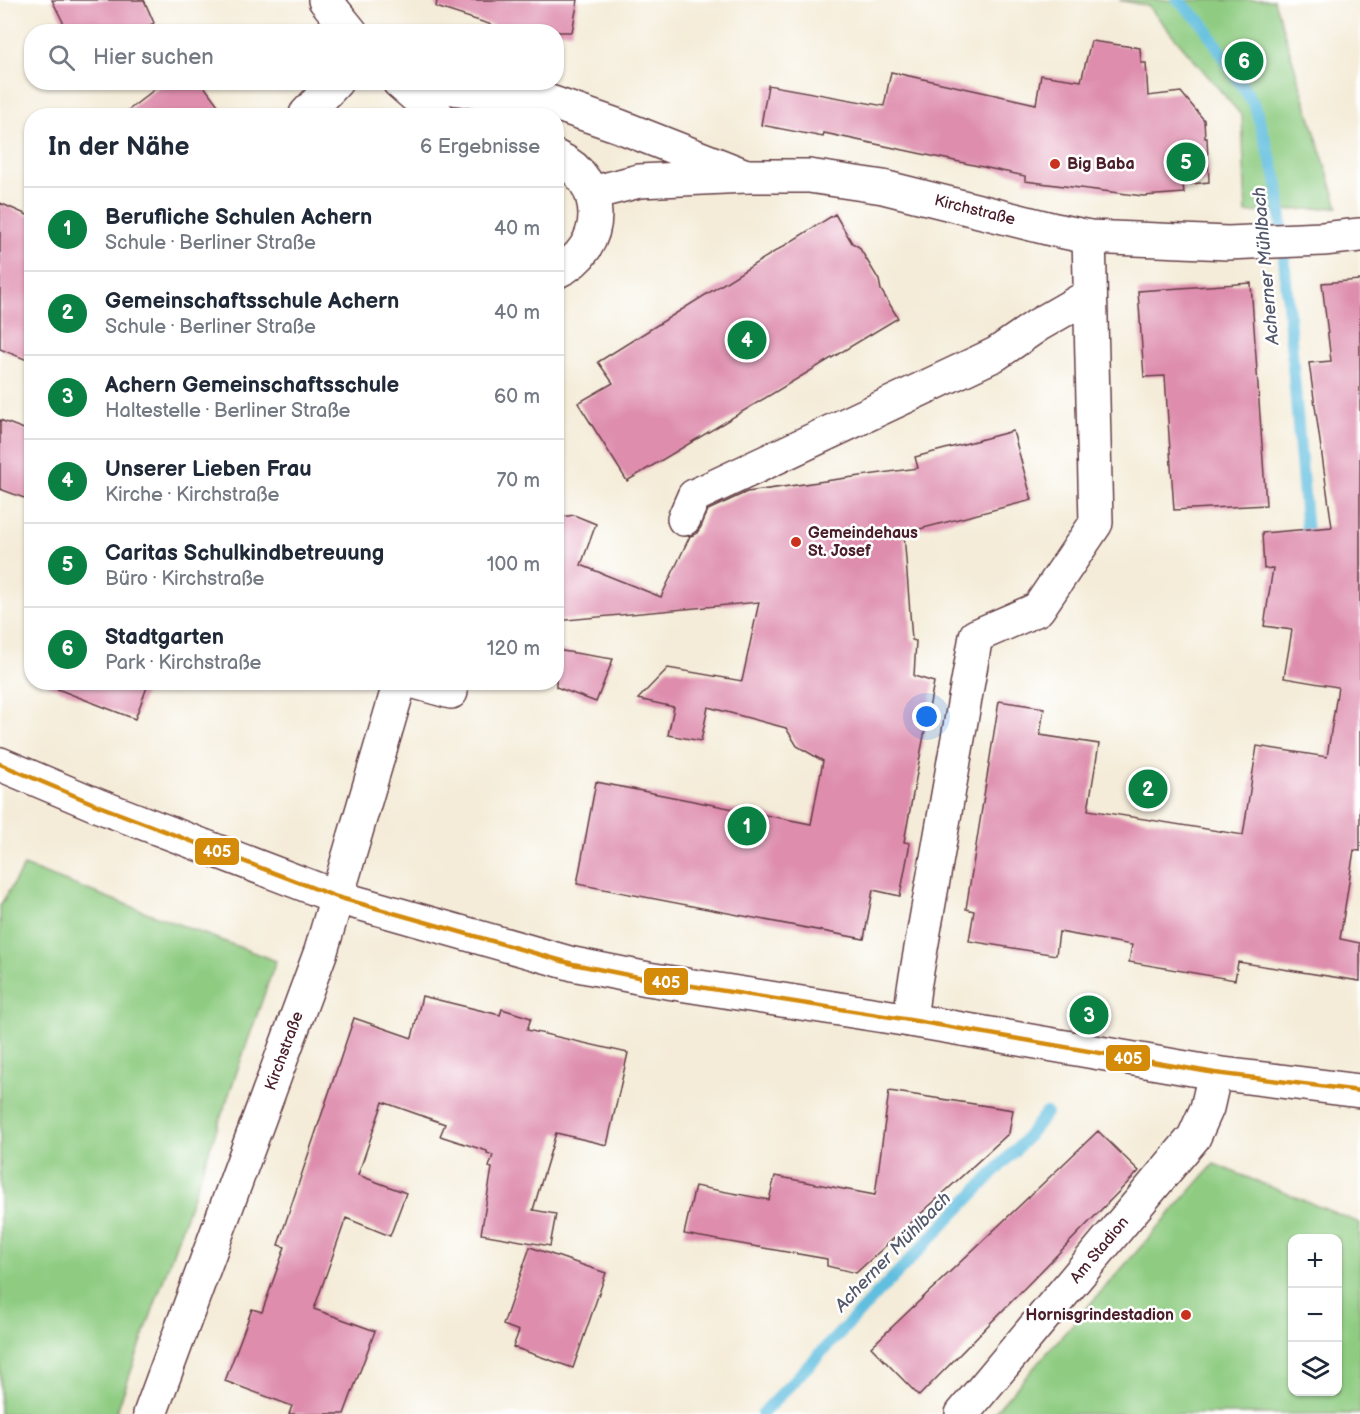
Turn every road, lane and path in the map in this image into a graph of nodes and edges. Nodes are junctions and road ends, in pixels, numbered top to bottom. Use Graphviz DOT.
graph roads {
  1 [pos="325,0"];
  2 [pos="344,24"];
  3 [pos="328,90"];
  4 [pos="408,90"];
  5 [pos="467,90"];
  6 [pos="312,108"];
  7 [pos="429,108"];
  8 [pos="564,161"];
  9 [pos="746,176"];
  10 [pos="592,193"];
  11 [pos="1360,235"];
  12 [pos="1089,237"];
  13 [pos="564,268"];
  14 [pos="1090,295"];
  15 [pos="684,519"];
  16 [pos="398,690"];
  17 [pos="444,690"];
  18 [pos="451,692"];
  19 [pos="0,764"];
  20 [pos="337,897"];
  21 [pos="910,1020"];
  22 [pos="1215,1073"];
  23 [pos="1360,1091"];
  24 [pos="150,1414"];
  25 [pos="962,1414"];
  1 -- 2 [label="street"];
  3 -- 6 [label="street"];
  4 -- 7 [label="street"];
  5 -- 9 [label="street"];
  8 -- 10 [label="street"];
  9 -- 10 [label="street, Kirchstraße"];
  9 -- 12 [label="street, Kirchstraße"];
  10 -- 13 [label="street"];
  11 -- 12 [label="street, Kirchstraße"];
  12 -- 14 [label="street"];
  14 -- 15 [label="street"];
  14 -- 21 [label="street"];
  16 -- 20 [label="street, Kirchstraße"];
  17 -- 18 [label="street"];
  19 -- 20 [label="street"];
  20 -- 21 [label="street"];
  20 -- 24 [label="street, Kirchstraße"];
  21 -- 22 [label="street"];
  22 -- 23 [label="street"];
  22 -- 25 [label="street, Am Stadion"];
}
